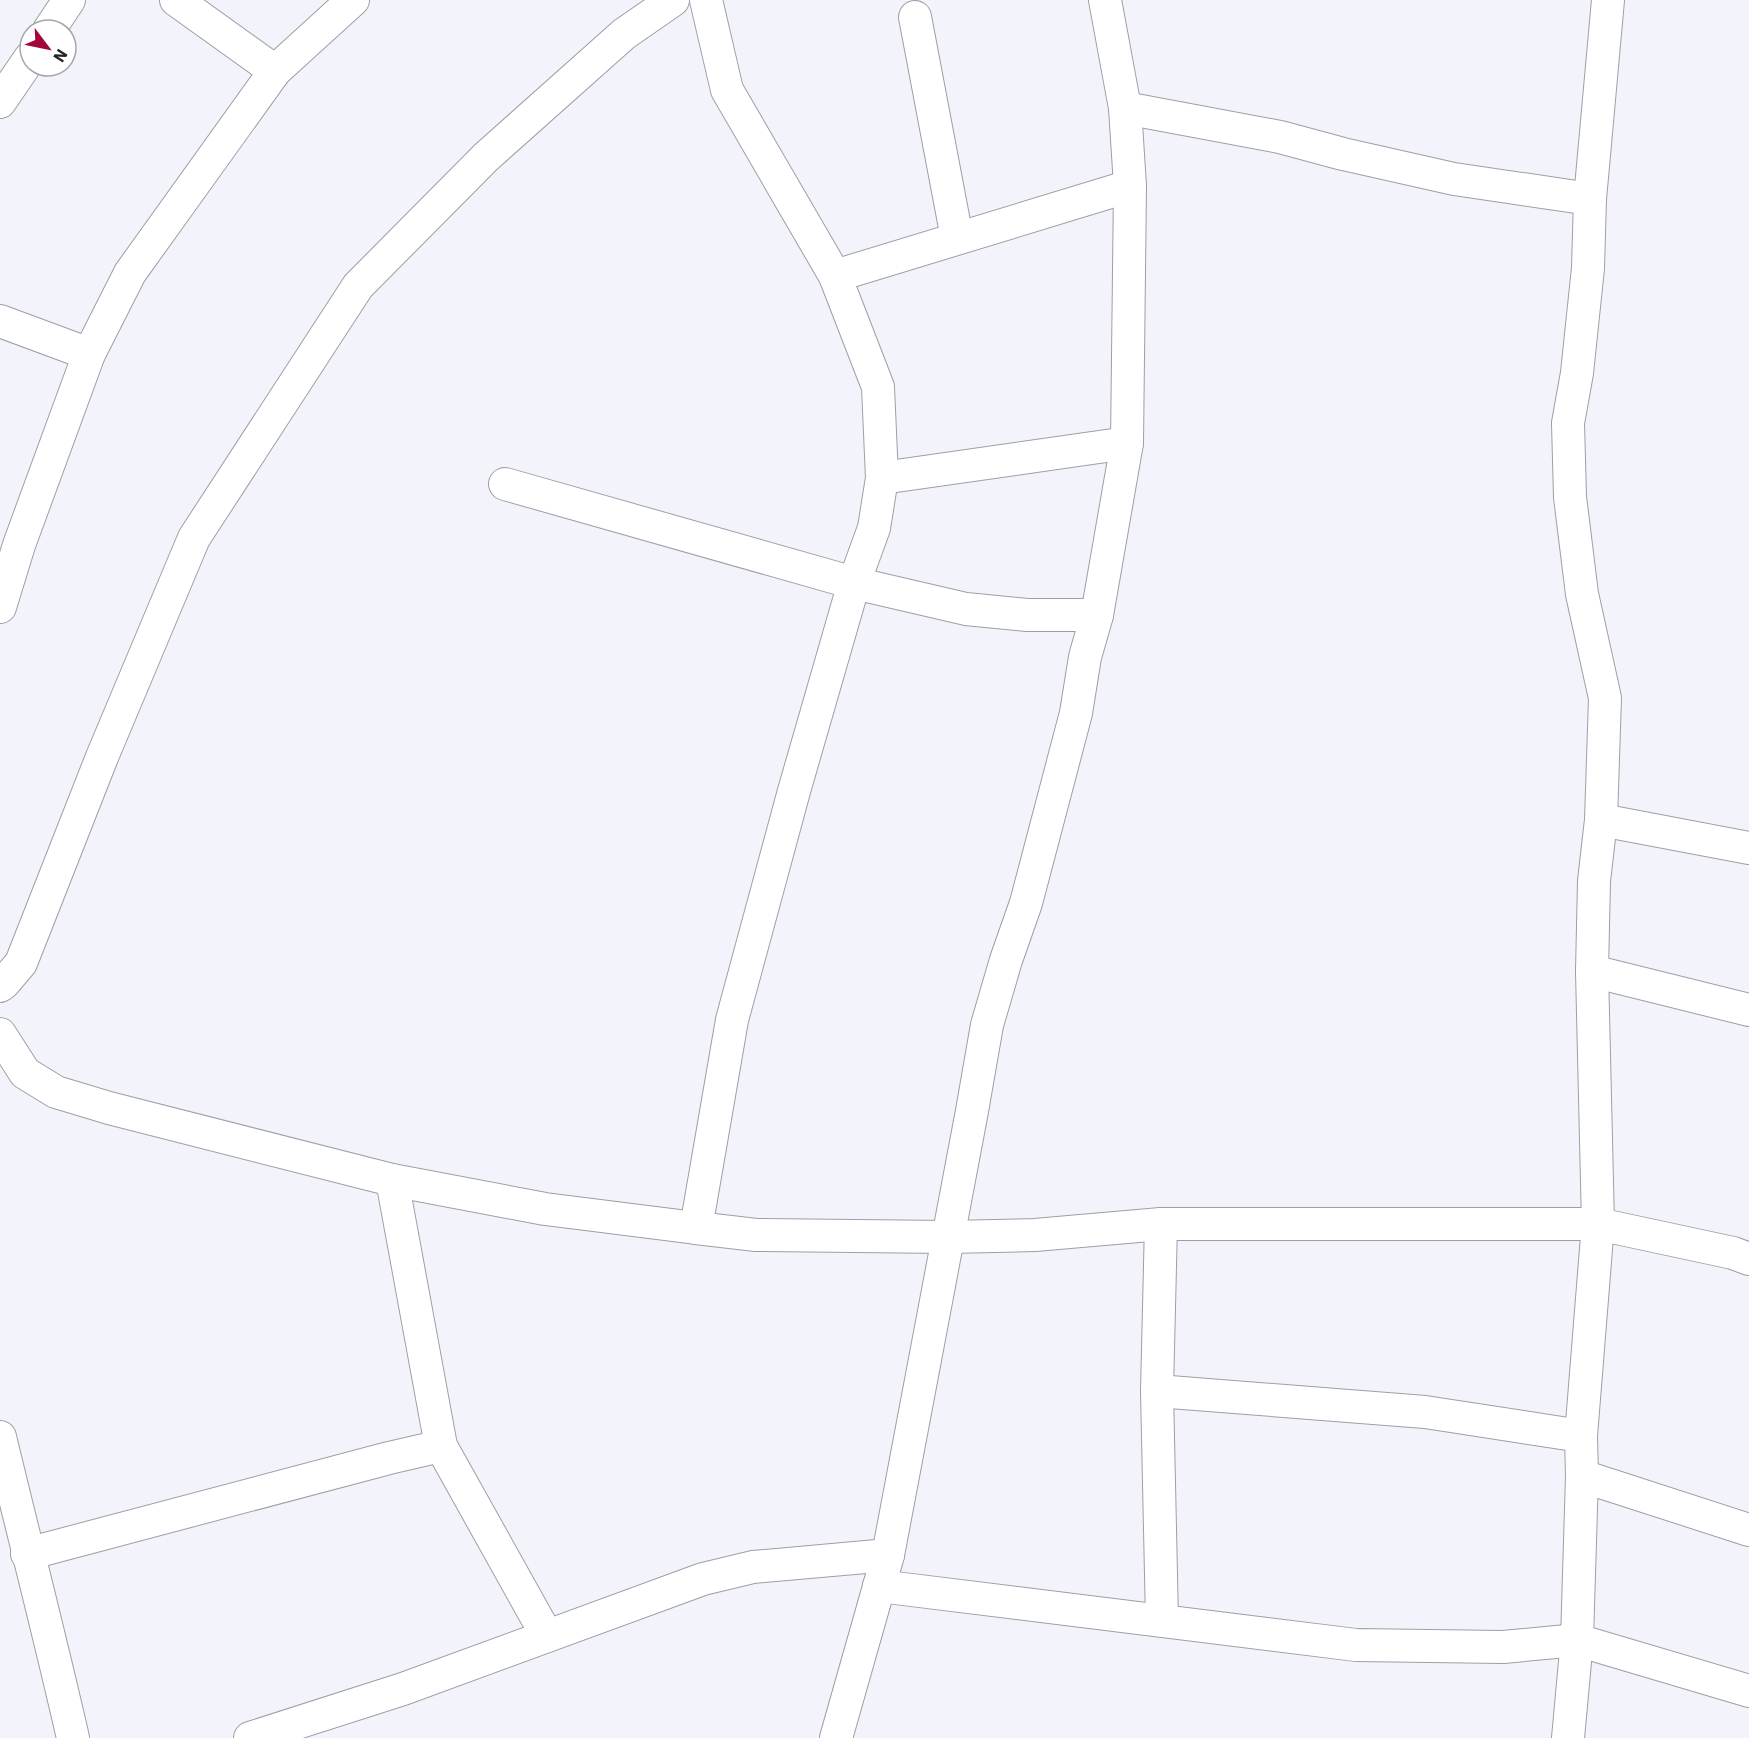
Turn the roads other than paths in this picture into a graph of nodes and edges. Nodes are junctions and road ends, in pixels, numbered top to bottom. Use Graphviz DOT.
graph roads {
  1 [pos="69,0"];
  2 [pos="176,0"];
  3 [pos="353,0"];
  4 [pos="673,0"];
  5 [pos="706,0"];
  6 [pos="1105,0"];
  7 [pos="1608,0"];
  8 [pos="915,17"];
  9 [pos="57,18"];
  10 [pos="275,71"];
  11 [pos="18,76"];
  12 [pos="0,102"];
  13 [pos="1125,108"];
  14 [pos="1130,186"];
  15 [pos="1590,199"];
  16 [pos="957,237"];
  17 [pos="835,276"];
  18 [pos="0,321"];
  19 [pos="88,354"];
  20 [pos="1127,443"];
  21 [pos="882,478"];
  22 [pos="505,484"];
  23 [pos="854,583"];
  24 [pos="0,607"];
  25 [pos="1097,615"];
  26 [pos="1601,820"];
  27 [pos="1749,849"];
  28 [pos="1592,971"];
  29 [pos="0,986"];
  30 [pos="1749,1010"];
  31 [pos="0,1034"];
  32 [pos="392,1180"];
  33 [pos="1161,1224"];
  34 [pos="1598,1224"];
  35 [pos="696,1228"];
  36 [pos="948,1238"];
  37 [pos="1749,1259"];
  38 [pos="1157,1391"];
  39 [pos="1581,1436"];
  40 [pos="0,1437"];
  41 [pos="441,1446"];
  42 [pos="1582,1476"];
  43 [pos="1749,1530"];
  44 [pos="27,1554"];
  45 [pos="888,1555"];
  46 [pos="879,1586"];
  47 [pos="1162,1621"];
  48 [pos="547,1636"];
  49 [pos="1576,1640"];
  50 [pos="1749,1691"];
  51 [pos="73,1738"];
  52 [pos="250,1738"];
  53 [pos="836,1738"];
  54 [pos="1568,1738"];
  1 -- 9 [label="street"];
  2 -- 10 [label="street"];
  3 -- 10 [label="street"];
  4 -- 29 [label="street"];
  5 -- 17 [label="street"];
  6 -- 13 [label="street"];
  7 -- 15 [label="street"];
  8 -- 16 [label="street"];
  10 -- 19 [label="street"];
  11 -- 12 [label="street"];
  13 -- 14 [label="street"];
  13 -- 15 [label="street"];
  14 -- 16 [label="street"];
  14 -- 20 [label="street"];
  15 -- 26 [label="street"];
  16 -- 17 [label="street"];
  17 -- 21 [label="street"];
  18 -- 19 [label="street"];
  19 -- 24 [label="street"];
  20 -- 21 [label="street"];
  20 -- 25 [label="street"];
  21 -- 23 [label="street"];
  22 -- 23 [label="street"];
  23 -- 25 [label="street"];
  23 -- 35 [label="street"];
  25 -- 36 [label="street"];
  26 -- 27 [label="street"];
  26 -- 28 [label="street"];
  28 -- 30 [label="street"];
  28 -- 34 [label="street"];
  31 -- 32 [label="street"];
  32 -- 35 [label="street"];
  32 -- 41 [label="street"];
  33 -- 34 [label="street"];
  33 -- 36 [label="street"];
  33 -- 38 [label="street"];
  34 -- 37 [label="street"];
  34 -- 39 [label="street"];
  35 -- 36 [label="street"];
  36 -- 45 [label="street"];
  38 -- 39 [label="street"];
  38 -- 47 [label="street"];
  39 -- 42 [label="street"];
  40 -- 44 [label="street"];
  41 -- 44 [label="street"];
  41 -- 48 [label="street"];
  42 -- 43 [label="street"];
  42 -- 49 [label="street"];
  44 -- 51 [label="street"];
  45 -- 46 [label="street"];
  45 -- 48 [label="street"];
  46 -- 47 [label="street"];
  46 -- 53 [label="street"];
  47 -- 49 [label="street"];
  48 -- 52 [label="street"];
  49 -- 50 [label="street"];
  49 -- 54 [label="street"];
}
